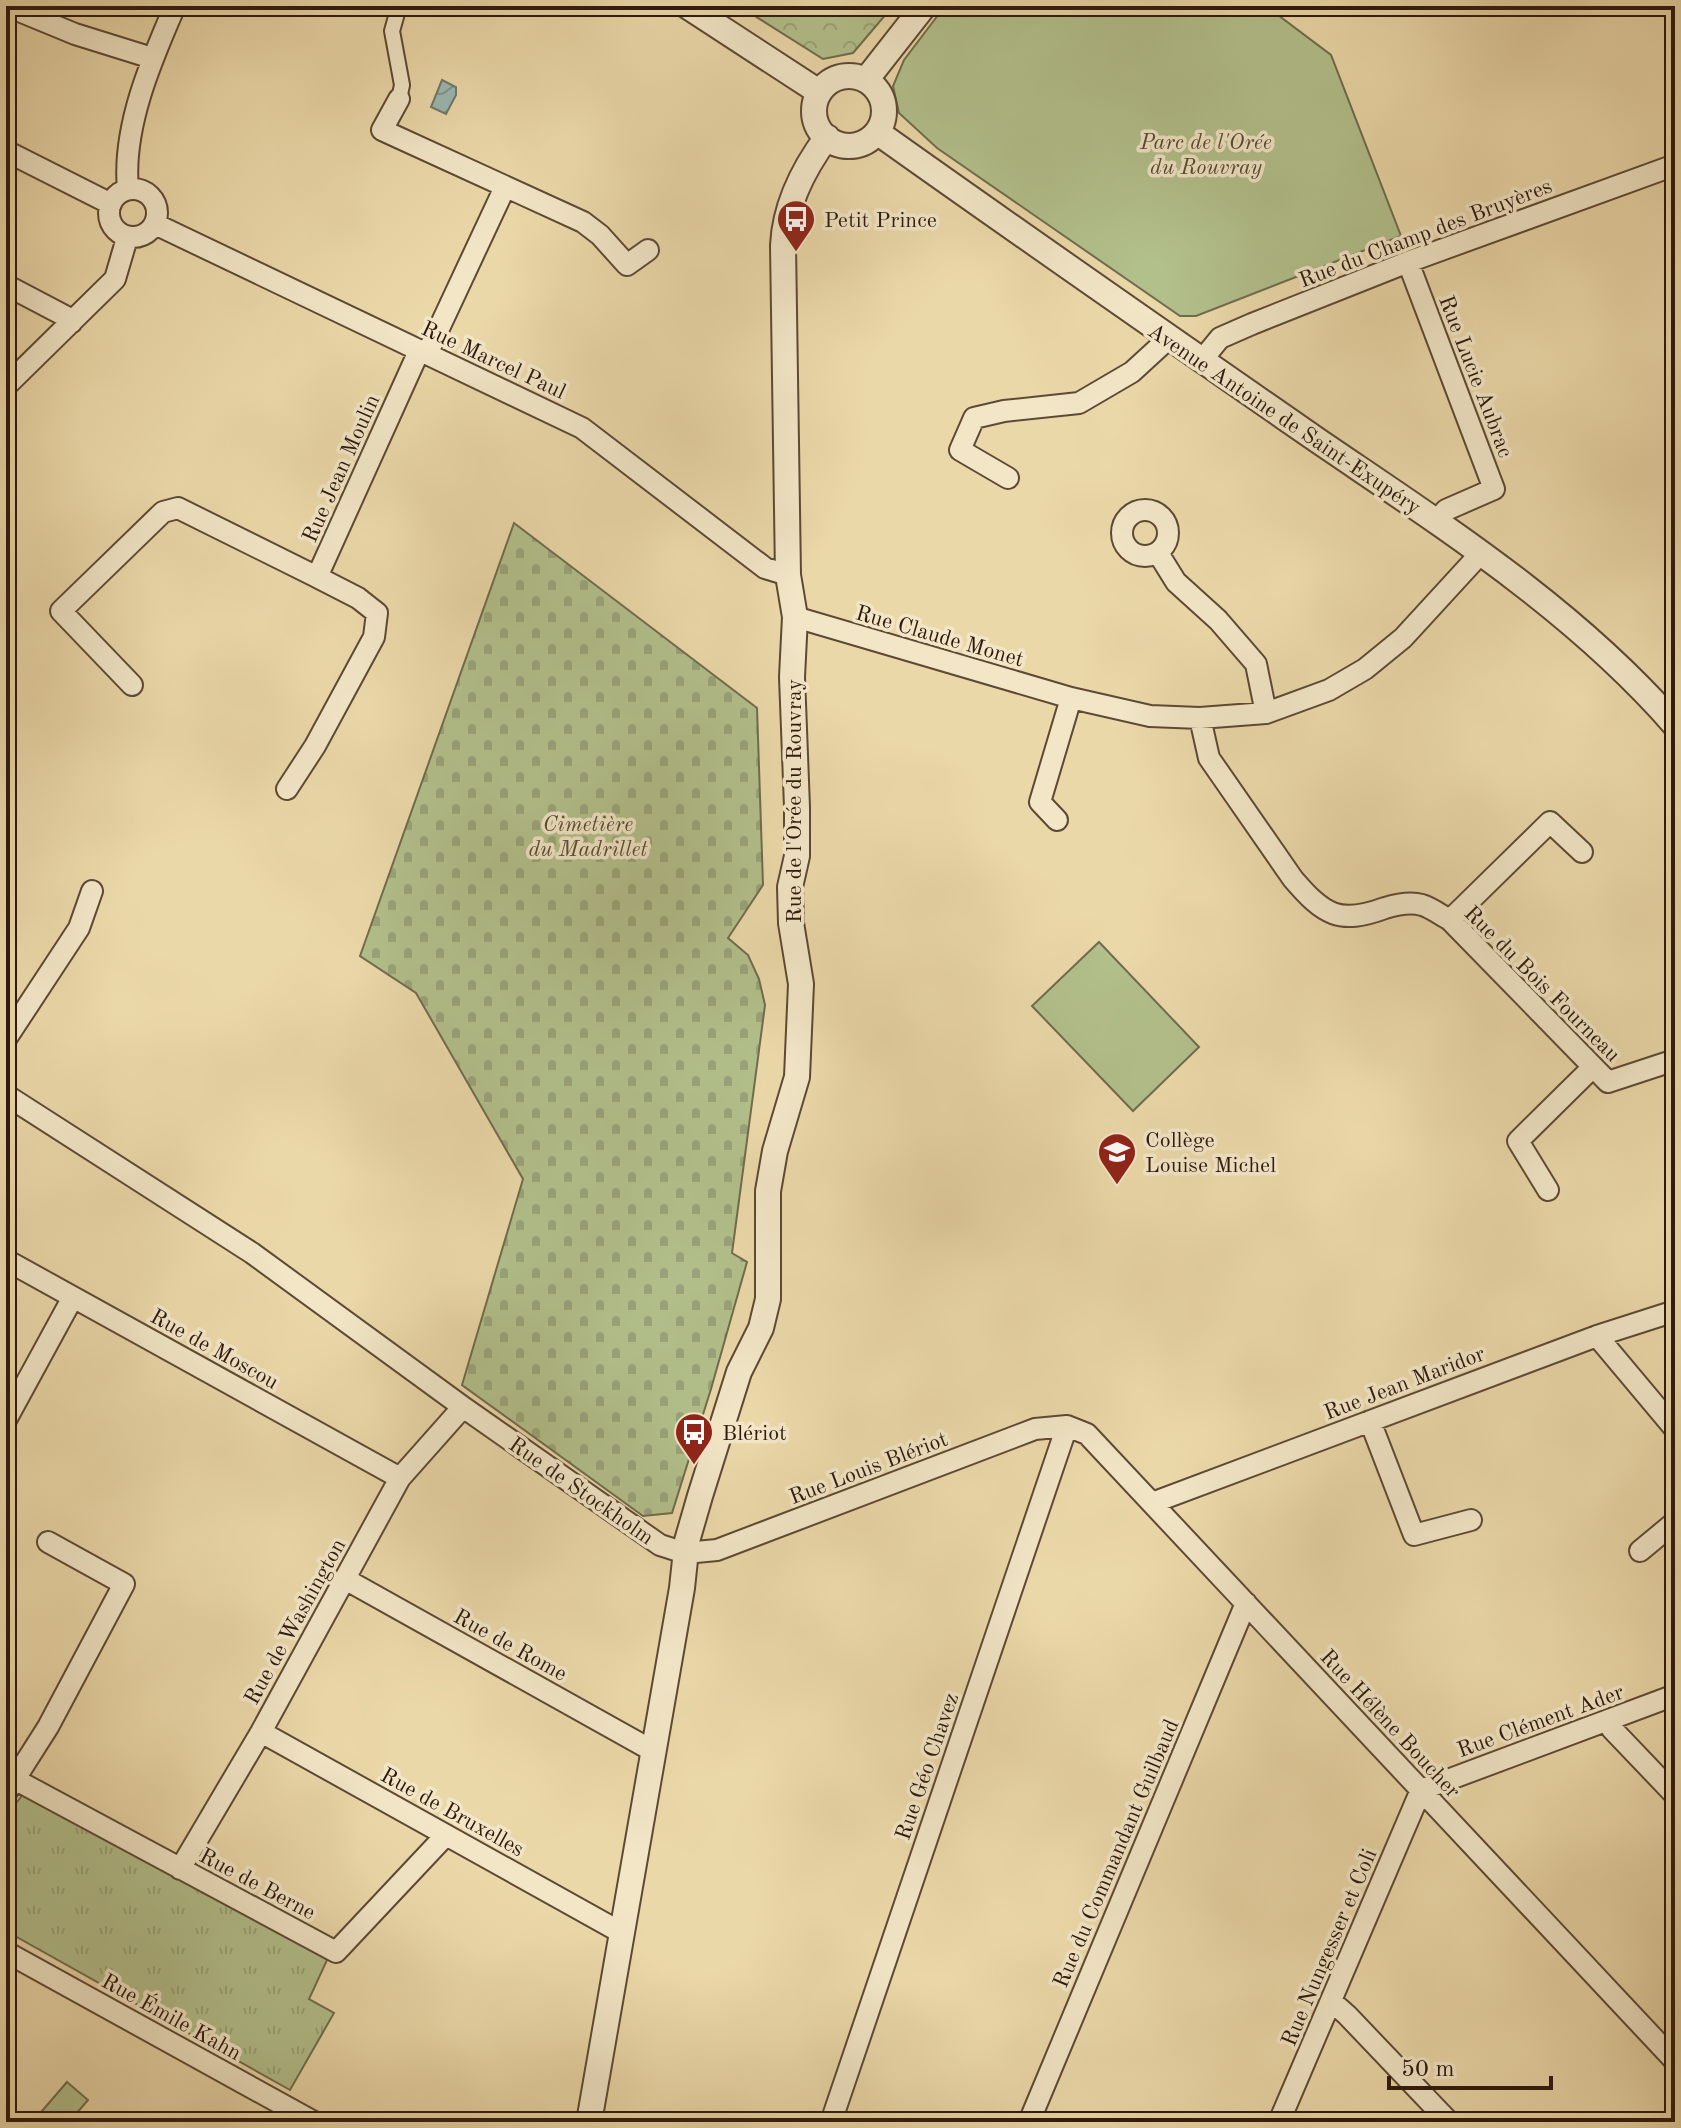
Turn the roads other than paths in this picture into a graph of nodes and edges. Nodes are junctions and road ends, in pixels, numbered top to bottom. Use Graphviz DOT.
graph roads {
  1 [pos="7,6"];
  2 [pos="175,6"];
  3 [pos="399,6"];
  4 [pos="687,6"];
  5 [pos="924,6"];
  6 [pos="152,58"];
  7 [pos="866,80"];
  8 [pos="819,92"];
  9 [pos="399,99"];
  10 [pos="877,132"];
  11 [pos="827,137"];
  12 [pos="6,151"];
  13 [pos="1675,165"];
  14 [pos="505,187"];
  15 [pos="128,189"];
  16 [pos="111,204"];
  17 [pos="155,224"];
  18 [pos="127,238"];
  19 [pos="648,250"];
  20 [pos="1408,262"];
  21 [pos="6,285"];
  22 [pos="71,323"];
  23 [pos="1168,339"];
  24 [pos="423,352"];
  25 [pos="1202,360"];
  26 [pos="6,386"];
  27 [pos="1008,478"];
  28 [pos="1436,522"];
  29 [pos="1158,553"];
  30 [pos="1481,553"];
  31 [pos="788,575"];
  32 [pos="317,577"];
  33 [pos="795,617"];
  34 [pos="132,685"];
  35 [pos="1071,698"];
  36 [pos="1266,713"];
  37 [pos="1200,718"];
  38 [pos="1675,725"];
  39 [pos="287,789"];
  40 [pos="1057,820"];
  41 [pos="1582,852"];
  42 [pos="92,891"];
  43 [pos="1450,920"];
  44 [pos="6,1039"];
  45 [pos="1675,1060"];
  46 [pos="1593,1067"];
  47 [pos="6,1095"];
  48 [pos="1548,1190"];
  49 [pos="6,1260"];
  50 [pos="73,1297"];
  51 [pos="1675,1311"];
  52 [pos="1597,1336"];
  53 [pos="463,1407"];
  54 [pos="6,1420"];
  55 [pos="1370,1421"];
  56 [pos="1067,1426"];
  57 [pos="1675,1429"];
  58 [pos="400,1478"];
  59 [pos="1152,1503"];
  60 [pos="1471,1520"];
  61 [pos="1675,1522"];
  62 [pos="48,1542"];
  63 [pos="1640,1551"];
  64 [pos="685,1553"];
  65 [pos="345,1579"];
  66 [pos="1246,1603"];
  67 [pos="1675,1695"];
  68 [pos="1609,1720"];
  69 [pos="261,1732"];
  70 [pos="653,1751"];
  71 [pos="11,1787"];
  72 [pos="1421,1790"];
  73 [pos="1675,1795"];
  74 [pos="446,1835"];
  75 [pos="180,1869"];
  76 [pos="622,1933"];
  77 [pos="6,1952"];
  78 [pos="1331,2001"];
  79 [pos="1675,2061"];
  80 [pos="314,2122"];
  81 [pos="589,2122"];
  82 [pos="831,2122"];
  83 [pos="1029,2122"];
  84 [pos="1279,2122"];
  85 [pos="1449,2122"];
  1 -- 6 [label="street"];
  2 -- 6 [label="street"];
  3 -- 9 [label="street"];
  4 -- 8 [label="street"];
  5 -- 7 [label="street"];
  6 -- 15 [label="street"];
  7 -- 8 [label="street"];
  7 -- 10 [label="street"];
  8 -- 11 [label="street"];
  9 -- 14 [label="street"];
  10 -- 11 [label="street"];
  10 -- 23 [label="street, Avenue Antoine de Saint-Exupéry"];
  11 -- 31 [label="street, Rue de l'Orée du Rouvray"];
  12 -- 16 [label="street"];
  13 -- 20 [label="street, Rue du Champ des Bruyères"];
  14 -- 19 [label="street"];
  14 -- 24 [label="street, Rue Jean Moulin"];
  15 -- 16 [label="street"];
  15 -- 17 [label="street"];
  16 -- 18 [label="street"];
  17 -- 18 [label="street"];
  17 -- 24 [label="street, Rue Marcel Paul"];
  18 -- 22 [label="street"];
  20 -- 25 [label="street, Rue du Champ des Bruyères"];
  20 -- 28 [label="street, Rue Lucie Aubrac"];
  21 -- 22 [label="street"];
  22 -- 26 [label="street"];
  23 -- 25 [label="street, Avenue Antoine de Saint-Exupéry"];
  23 -- 27 [label="street"];
  24 -- 31 [label="street, Rue Marcel Paul"];
  24 -- 32 [label="street, Rue Jean Moulin"];
  25 -- 28 [label="street, Avenue Antoine de Saint-Exupéry"];
  28 -- 30 [label="street, Avenue Antoine de Saint-Exupéry"];
  29 -- 36 [label="street"];
  30 -- 36 [label="street, Rue Claude Monet"];
  30 -- 38 [label="street, Avenue Antoine de Saint-Exupéry"];
  31 -- 33 [label="street, Rue de l'Orée du Rouvray"];
  32 -- 34 [label="street, Rue Jean Moulin"];
  32 -- 39 [label="street"];
  33 -- 35 [label="street, Rue Claude Monet"];
  33 -- 64 [label="street, Rue de l'Orée du Rouvray"];
  35 -- 37 [label="street, Rue Claude Monet"];
  35 -- 40 [label="street"];
  36 -- 37 [label="street, Rue Claude Monet"];
  37 -- 43 [label="street, Rue du Bois Fourneau"];
  41 -- 43 [label="street"];
  42 -- 44 [label="street"];
  43 -- 46 [label="street, Rue du Bois Fourneau"];
  45 -- 46 [label="street, Rue du Bois Fourneau"];
  46 -- 48 [label="street"];
  47 -- 53 [label="street, Rue de Stockholm"];
  49 -- 50 [label="street, Rue de Moscou"];
  50 -- 54 [label="street"];
  50 -- 58 [label="street, Rue de Moscou"];
  51 -- 52 [label="street, Rue Jean Maridor"];
  52 -- 55 [label="street, Rue Jean Maridor"];
  52 -- 57 [label="street"];
  53 -- 58 [label="street, Rue de Washington"];
  53 -- 64 [label="street, Rue de Stockholm"];
  55 -- 59 [label="street, Rue Jean Maridor"];
  55 -- 60 [label="street"];
  56 -- 59 [label="street, Rue Hélène Boucher"];
  56 -- 64 [label="street, Rue Louis Blériot"];
  56 -- 82 [label="street, Rue Géo Chavez"];
  58 -- 65 [label="street, Rue de Washington"];
  59 -- 66 [label="street, Rue Hélène Boucher"];
  61 -- 63 [label="street"];
  62 -- 71 [label="street"];
  64 -- 70 [label="street"];
  65 -- 69 [label="street, Rue de Washington"];
  65 -- 70 [label="street, Rue de Rome"];
  66 -- 72 [label="street, Rue Hélène Boucher"];
  66 -- 83 [label="street, Rue du Commandant Guilbaud"];
  67 -- 68 [label="street, Rue Clément Ader"];
  68 -- 72 [label="street, Rue Clément Ader"];
  68 -- 73 [label="street"];
  69 -- 74 [label="street, Rue de Bruxelles"];
  69 -- 75 [label="street, Rue de Washington"];
  70 -- 76 [label="street"];
  71 -- 75 [label="street, Rue de Berne"];
  72 -- 78 [label="street, Rue Nungesser et Coli"];
  72 -- 79 [label="street, Rue Hélène Boucher"];
  74 -- 75 [label="street, Rue de Berne"];
  74 -- 76 [label="street, Rue de Bruxelles"];
  76 -- 81 [label="street"];
  77 -- 80 [label="street, Rue Émile Kahn"];
  78 -- 84 [label="street, Rue Nungesser et Coli"];
  78 -- 85 [label="street"];
}
